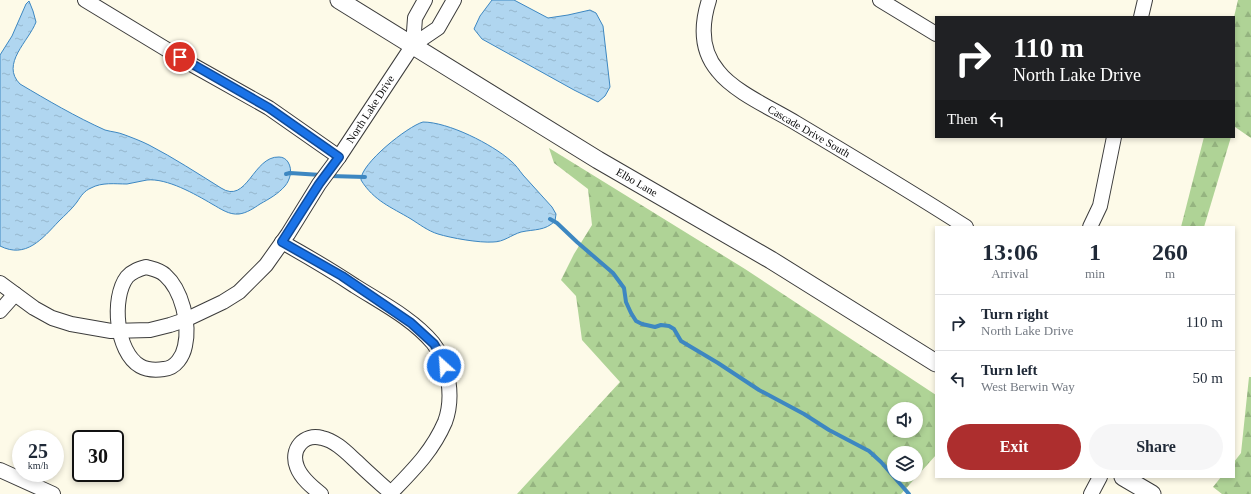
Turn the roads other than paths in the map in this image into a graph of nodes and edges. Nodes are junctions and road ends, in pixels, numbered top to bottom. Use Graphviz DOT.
graph roads {
  1 [pos="85,0"];
  2 [pos="339,0"];
  3 [pos="425,0"];
  4 [pos="454,0"];
  5 [pos="709,0"];
  6 [pos="880,0"];
  7 [pos="1145,0"];
  8 [pos="1141,16"];
  9 [pos="935,33"];
  10 [pos="413,45"];
  11 [pos="1114,138"];
  12 [pos="339,157"];
  13 [pos="964,226"];
  14 [pos="1090,226"];
  15 [pos="282,242"];
  16 [pos="0,283"];
  17 [pos="15,294"];
  18 [pos="0,311"];
  19 [pos="185,320"];
  20 [pos="120,331"];
  21 [pos="935,362"];
  22 [pos="0,470"];
  23 [pos="1099,478"];
  24 [pos="1125,478"];
  25 [pos="53,494"];
  26 [pos="321,494"];
  27 [pos="391,494"];
  28 [pos="1091,494"];
  29 [pos="1152,494"];
  1 -- 12 [label="street"];
  2 -- 10 [label="street, Elbo Lane"];
  3 -- 10 [label="street"];
  4 -- 10 [label="street"];
  5 -- 13 [label="street, Cascade Drive South"];
  6 -- 9 [label="street"];
  7 -- 8 [label="street"];
  10 -- 12 [label="street, North Lake Drive"];
  10 -- 21 [label="street, Elbo Lane"];
  11 -- 14 [label="street"];
  12 -- 15 [label="street, North Lake Drive"];
  15 -- 19 [label="street, North Lake Drive"];
  15 -- 27 [label="street"];
  16 -- 17 [label="street, North Lake Drive"];
  17 -- 18 [label="street"];
  17 -- 20 [label="street, North Lake Drive"];
  19 -- 20 [label="street, North Lake Drive"];
  19 -- 20 [label="street"];
  19 -- 20 [label="street"];
  22 -- 25 [label="street"];
  23 -- 28 [label="street"];
  24 -- 29 [label="street"];
  26 -- 27 [label="street"];
}
